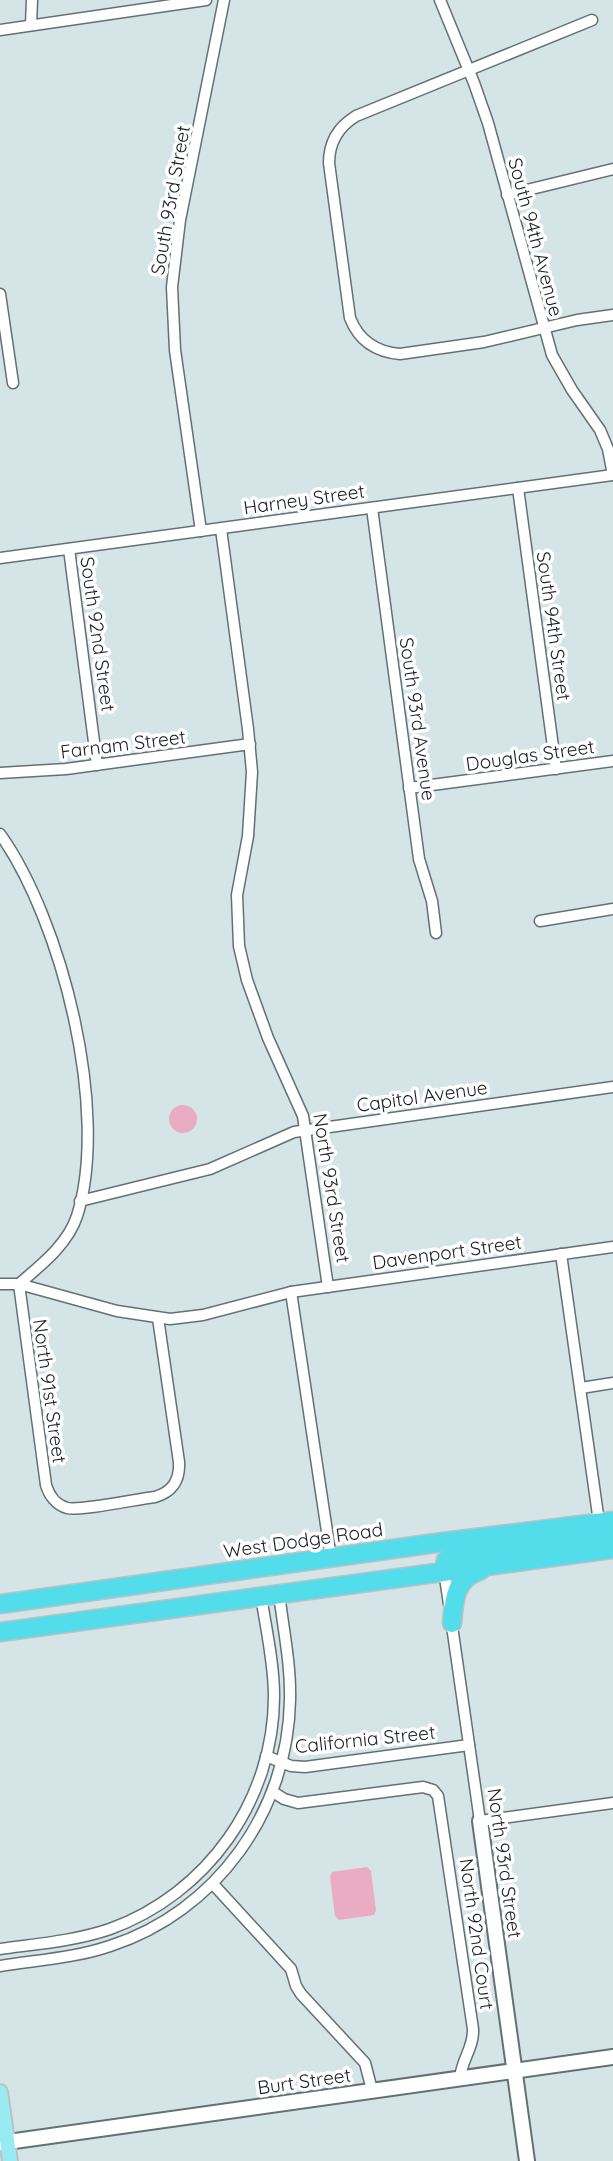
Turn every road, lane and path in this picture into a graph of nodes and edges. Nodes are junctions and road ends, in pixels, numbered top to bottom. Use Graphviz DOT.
graph roads {
  1 [pos="32,0"];
  2 [pos="206,0"];
  3 [pos="224,0"];
  4 [pos="440,0"];
  5 [pos="592,20"];
  6 [pos="31,25"];
  7 [pos="0,30"];
  8 [pos="469,69"];
  9 [pos="613,169"];
  10 [pos="507,195"];
  11 [pos="0,293"];
  12 [pos="613,314"];
  13 [pos="543,329"];
  14 [pos="13,383"];
  15 [pos="613,475"];
  16 [pos="518,488"];
  17 [pos="372,508"];
  18 [pos="221,528"];
  19 [pos="201,531"];
  20 [pos="69,549"];
  21 [pos="0,558"];
  22 [pos="250,744"];
  23 [pos="613,761"];
  24 [pos="97,765"];
  25 [pos="556,769"];
  26 [pos="0,773"];
  27 [pos="409,788"];
  28 [pos="0,834"];
  29 [pos="613,909"];
  30 [pos="540,921"];
  31 [pos="436,933"];
  32 [pos="613,1087"];
  33 [pos="305,1130"];
  34 [pos="80,1201"];
  35 [pos="613,1247"];
  36 [pos="561,1254"];
  37 [pos="0,1284"];
  38 [pos="19,1284"];
  39 [pos="328,1287"];
  40 [pos="291,1292"];
  41 [pos="158,1318"];
  42 [pos="613,1383"];
  43 [pos="581,1388"];
  44 [pos="608,1525"];
  45 [pos="613,1549"];
  46 [pos="331,1558"];
  47 [pos="503,1563"];
  48 [pos="444,1571"];
  49 [pos="270,1595"];
  50 [pos="0,1604"];
  51 [pos="452,1623"];
  52 [pos="0,1632"];
  53 [pos="274,1698"];
  54 [pos="290,1699"];
  55 [pos="469,1745"];
  56 [pos="266,1756"];
  57 [pos="282,1763"];
  58 [pos="273,1792"];
  59 [pos="613,1803"];
  60 [pos="480,1821"];
  61 [pos="213,1884"];
  62 [pos="0,1949"];
  63 [pos="0,1966"];
  64 [pos="613,2057"];
  65 [pos="514,2071"];
  66 [pos="460,2079"];
  67 [pos="372,2090"];
  68 [pos="0,2092"];
  69 [pos="4,2142"];
  70 [pos="10,2161"];
  71 [pos="527,2161"];
  1 -- 6 [label="street"];
  2 -- 6 [label="street"];
  3 -- 19 [label="street, South 93rd Street"];
  4 -- 8 [label="street, South 94th Avenue"];
  5 -- 8 [label="street"];
  6 -- 7 [label="street"];
  8 -- 10 [label="street, South 94th Avenue"];
  8 -- 13 [label="street"];
  9 -- 10 [label="street"];
  10 -- 13 [label="street, South 94th Avenue"];
  11 -- 14 [label="street"];
  12 -- 13 [label="street"];
  13 -- 15 [label="street, South 94th Avenue"];
  15 -- 16 [label="street, Harney Street"];
  16 -- 17 [label="street, Harney Street"];
  16 -- 25 [label="street, South 94th Street"];
  17 -- 18 [label="street, Harney Street"];
  17 -- 27 [label="street, South 93rd Avenue"];
  18 -- 19 [label="street, Harney Street"];
  18 -- 22 [label="street"];
  19 -- 20 [label="street, Harney Street"];
  20 -- 21 [label="street, Harney Street"];
  20 -- 24 [label="street, South 92nd Street"];
  22 -- 24 [label="street, Farnam Street"];
  22 -- 33 [label="street, North 93rd Street"];
  23 -- 25 [label="street, Douglas Street"];
  24 -- 26 [label="street, Farnam Street"];
  25 -- 27 [label="street, Douglas Street"];
  27 -- 31 [label="street, South 93rd Avenue"];
  28 -- 34 [label="street"];
  29 -- 30 [label="street"];
  32 -- 33 [label="street, Capitol Avenue"];
  33 -- 34 [label="street, Capitol Avenue"];
  33 -- 39 [label="street, North 93rd Street"];
  34 -- 38 [label="street"];
  35 -- 36 [label="street, Davenport Street"];
  36 -- 39 [label="street, Davenport Street"];
  36 -- 43 [label="street"];
  37 -- 38 [label="street, Davenport Street"];
  38 -- 41 [label="street, Davenport Street"];
  38 -- 41 [label="street, North 91st Street"];
  39 -- 40 [label="street, Davenport Street"];
  40 -- 41 [label="street, Davenport Street"];
  40 -- 46 [label="street"];
  42 -- 43 [label="street"];
  43 -- 44 [label="street"];
  44 -- 46 [label="highway, West Dodge Road"];
  44 -- 48 [label="highway"];
  45 -- 47 [label="highway"];
  46 -- 50 [label="highway, West Dodge Road"];
  47 -- 48 [label="highway"];
  47 -- 51 [label="highway"];
  48 -- 49 [label="highway"];
  48 -- 51 [label="street, North 93rd Street"];
  49 -- 52 [label="highway"];
  49 -- 53 [label="street"];
  49 -- 54 [label="street"];
  51 -- 55 [label="street, North 93rd Street"];
  53 -- 54 [label="street"];
  53 -- 56 [label="street"];
  54 -- 57 [label="street"];
  55 -- 57 [label="street, California Street"];
  55 -- 60 [label="street, North 93rd Street"];
  56 -- 57 [label="street, California Street"];
  56 -- 62 [label="street"];
  57 -- 58 [label="street"];
  58 -- 61 [label="street"];
  58 -- 66 [label="street, North 92nd Court"];
  59 -- 60 [label="street"];
  60 -- 65 [label="street, North 93rd Street"];
  61 -- 63 [label="street"];
  61 -- 67 [label="street"];
  64 -- 65 [label="street, Burt Street"];
  65 -- 66 [label="street, Burt Street"];
  65 -- 71 [label="street, North 93rd Street"];
  66 -- 67 [label="street, Burt Street"];
  67 -- 69 [label="street, Burt Street"];
  68 -- 69 [label="main road"];
  69 -- 70 [label="main road"];
}
